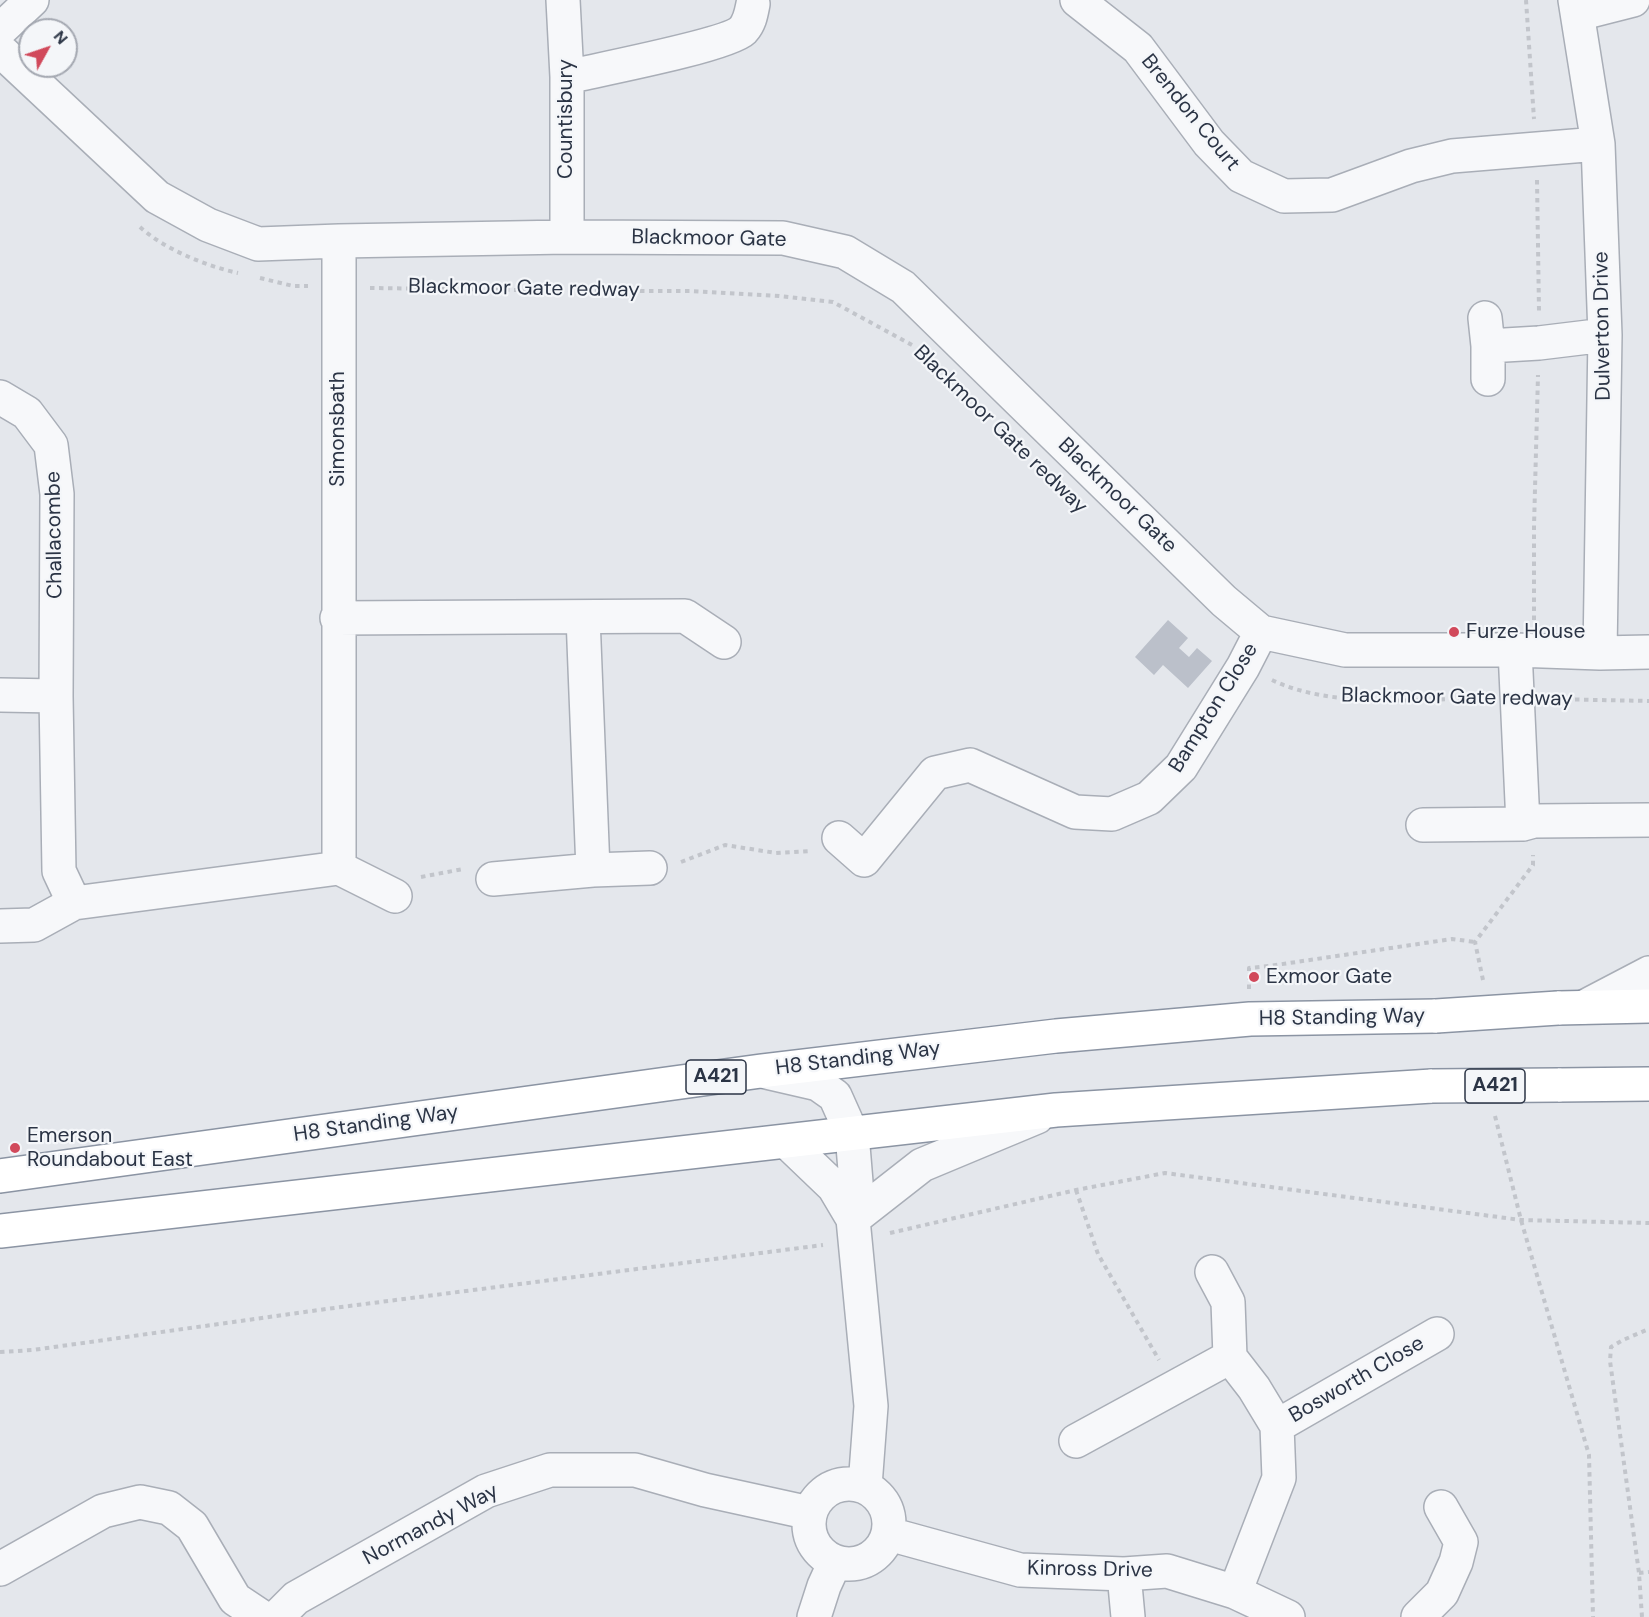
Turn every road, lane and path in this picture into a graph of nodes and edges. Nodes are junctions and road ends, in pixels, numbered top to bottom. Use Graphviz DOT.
graph roads {
  1 [pos="32,0"];
  2 [pos="563,0"];
  3 [pos="1077,0"];
  4 [pos="1633,0"];
  5 [pos="753,4"];
  6 [pos="1576,7"];
  7 [pos="0,30"];
  8 [pos="0,50"];
  9 [pos="567,76"];
  10 [pos="1598,144"];
  11 [pos="136,223"];
  12 [pos="567,237"];
  13 [pos="339,241"];
  14 [pos="248,276"];
  15 [pos="259,278"];
  16 [pos="338,287"];
  17 [pos="1605,335"];
  18 [pos="918,350"];
  19 [pos="1488,379"];
  20 [pos="0,397"];
  21 [pos="583,617"];
  22 [pos="338,618"];
  23 [pos="1261,632"];
  24 [pos="724,642"];
  25 [pos="1515,650"];
  26 [pos="1649,652"];
  27 [pos="1600,653"];
  28 [pos="1244,667"];
  29 [pos="0,695"];
  30 [pos="56,696"];
  31 [pos="1516,698"];
  32 [pos="1649,701"];
  33 [pos="1649,820"];
  34 [pos="1523,824"];
  35 [pos="1424,825"];
  36 [pos="839,838"];
  37 [pos="339,868"];
  38 [pos="651,868"];
  39 [pos="593,870"];
  40 [pos="493,879"];
  41 [pos="395,896"];
  42 [pos="74,903"];
  43 [pos="0,926"];
  44 [pos="1475,942"];
  45 [pos="1649,973"];
  46 [pos="1649,1006"];
  47 [pos="1571,1007"];
  48 [pos="1250,1019"];
  49 [pos="761,1071"];
  50 [pos="1649,1084"];
  51 [pos="1056,1110"];
  52 [pos="852,1134"];
  53 [pos="787,1142"];
  54 [pos="0,1176"];
  55 [pos="1076,1190"];
  56 [pos="1521,1220"];
  57 [pos="854,1230"];
  58 [pos="0,1231"];
  59 [pos="1212,1272"];
  60 [pos="1649,1329"];
  61 [pos="1437,1334"];
  62 [pos="1230,1357"];
  63 [pos="1174,1387"];
  64 [pos="1277,1426"];
  65 [pos="1076,1441"];
  66 [pos="864,1486"];
  67 [pos="1441,1508"];
  68 [pos="810,1513"];
  69 [pos="889,1534"];
  70 [pos="835,1562"];
  71 [pos="0,1569"];
  72 [pos="1649,1572"];
  73 [pos="1639,1573"];
  74 [pos="1124,1574"];
  75 [pos="1235,1592"];
  76 [pos="261,1617"];
  77 [pos="277,1617"];
  78 [pos="814,1617"];
  79 [pos="1128,1617"];
  80 [pos="1288,1617"];
  81 [pos="1418,1617"];
  82 [pos="1593,1617"];
  83 [pos="1642,1617"];
  1 -- 7 [label="street"];
  2 -- 9 [label="street, Countisbury"];
  3 -- 10 [label="street, Brendon Court"];
  4 -- 6 [label="street"];
  5 -- 9 [label="street"];
  6 -- 10 [label="street, Dulverton Drive"];
  8 -- 13 [label="street, Blackmoor Gate"];
  9 -- 12 [label="street, Countisbury"];
  10 -- 17 [label="street, Dulverton Drive"];
  11 -- 14 [label="path"];
  12 -- 13 [label="street, Blackmoor Gate"];
  12 -- 23 [label="street, Blackmoor Gate"];
  13 -- 16 [label="street, Simonsbath"];
  15 -- 16 [label="path, Blackmoor Gate redway"];
  16 -- 18 [label="path, Blackmoor Gate redway"];
  16 -- 22 [label="street, Simonsbath"];
  17 -- 19 [label="street"];
  17 -- 27 [label="street, Dulverton Drive"];
  20 -- 30 [label="street, Challacombe"];
  21 -- 22 [label="street"];
  21 -- 24 [label="street"];
  21 -- 39 [label="street"];
  22 -- 37 [label="street, Simonsbath"];
  23 -- 25 [label="street, Blackmoor Gate"];
  23 -- 28 [label="street, Bampton Close"];
  25 -- 27 [label="street, Blackmoor Gate"];
  25 -- 31 [label="street"];
  26 -- 27 [label="street, Blackmoor Gate"];
  28 -- 31 [label="path, Blackmoor Gate redway"];
  28 -- 36 [label="street, Bampton Close"];
  29 -- 30 [label="street"];
  30 -- 42 [label="street, Challacombe"];
  31 -- 32 [label="path, Blackmoor Gate redway"];
  31 -- 34 [label="street"];
  33 -- 34 [label="street"];
  34 -- 35 [label="street"];
  36 -- 38 [label="path"];
  37 -- 41 [label="street"];
  37 -- 42 [label="street"];
  38 -- 39 [label="street"];
  39 -- 40 [label="street"];
  40 -- 41 [label="path"];
  42 -- 43 [label="street"];
  44 -- 48 [label="path"];
  45 -- 47 [label="street"];
  46 -- 47 [label="highway, H8 Standing Way / A421"];
  47 -- 48 [label="highway, H8 Standing Way / A421, bridge"];
  48 -- 49 [label="highway, H8 Standing Way / A421"];
  49 -- 52 [label="street"];
  49 -- 54 [label="highway, H8 Standing Way / A421"];
  50 -- 51 [label="highway, A421, bridge"];
  51 -- 52 [label="highway, A421"];
  51 -- 57 [label="street"];
  52 -- 53 [label="highway, A421"];
  52 -- 57 [label="street"];
  53 -- 57 [label="street"];
  53 -- 58 [label="highway, A421"];
  55 -- 63 [label="path"];
  56 -- 82 [label="path"];
  57 -- 66 [label="street"];
  59 -- 62 [label="street"];
  60 -- 73 [label="path"];
  61 -- 64 [label="street, Bosworth Close"];
  62 -- 63 [label="street"];
  62 -- 64 [label="street, Bosworth Close"];
  63 -- 65 [label="street"];
  64 -- 75 [label="street, Bosworth Close"];
  66 -- 68 [label="street"];
  66 -- 69 [label="street"];
  67 -- 81 [label="street"];
  68 -- 70 [label="street"];
  68 -- 77 [label="street, Normandy Way"];
  69 -- 70 [label="street"];
  69 -- 74 [label="street, Kinross Drive"];
  70 -- 78 [label="street"];
  71 -- 76 [label="street"];
  72 -- 73 [label="path"];
  73 -- 83 [label="path"];
  74 -- 75 [label="street, Kinross Drive"];
  74 -- 79 [label="street"];
  75 -- 80 [label="street, Kinross Drive"];
}
